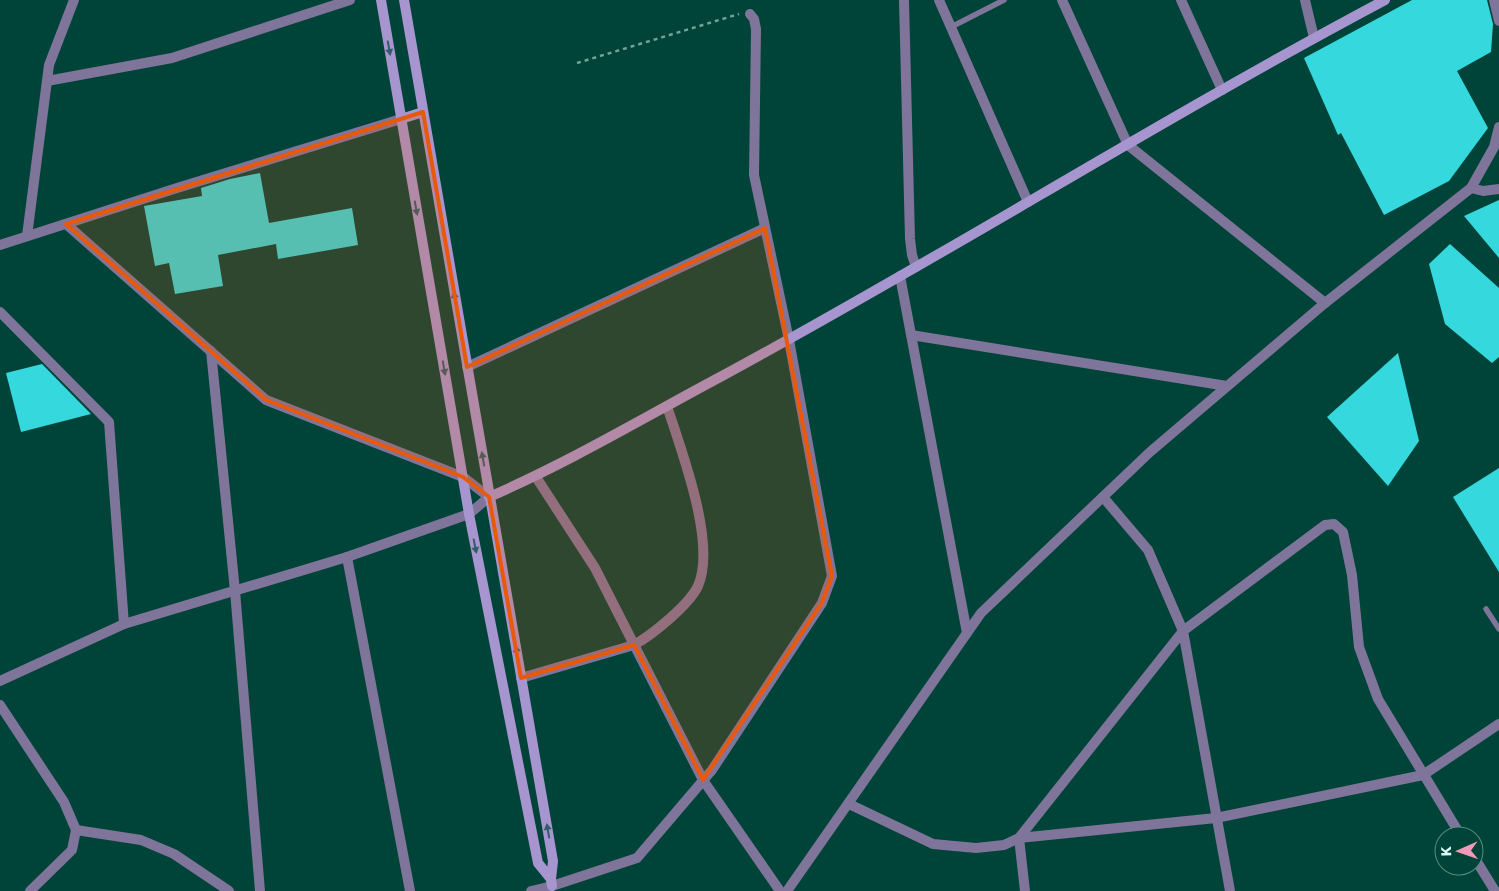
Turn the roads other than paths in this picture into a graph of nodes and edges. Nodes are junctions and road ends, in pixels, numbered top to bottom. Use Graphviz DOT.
graph roads {
  1 [pos="74,0"];
  2 [pos="350,0"];
  3 [pos="381,0"];
  4 [pos="404,0"];
  5 [pos="904,0"];
  6 [pos="939,0"];
  7 [pos="1004,0"];
  8 [pos="1062,0"];
  9 [pos="1181,0"];
  10 [pos="1305,0"];
  11 [pos="1385,0"];
  12 [pos="1494,0"];
  13 [pos="750,14"];
  14 [pos="1499,21"];
  15 [pos="951,27"];
  16 [pos="1314,38"];
  17 [pos="47,81"];
  18 [pos="1222,90"];
  19 [pos="423,112"];
  20 [pos="401,119"];
  21 [pos="1499,127"];
  22 [pos="1128,145"];
  23 [pos="1471,188"];
  24 [pos="1499,189"];
  25 [pos="1028,202"];
  26 [pos="66,224"];
  27 [pos="765,228"];
  28 [pos="27,236"];
  29 [pos="0,245"];
  30 [pos="916,267"];
  31 [pos="900,276"];
  32 [pos="1325,303"];
  33 [pos="0,312"];
  34 [pos="911,335"];
  35 [pos="789,340"];
  36 [pos="211,351"];
  37 [pos="467,367"];
  38 [pos="1227,386"];
  39 [pos="667,406"];
  40 [pos="463,477"];
  41 [pos="536,477"];
  42 [pos="490,497"];
  43 [pos="1103,497"];
  44 [pos="469,514"];
  45 [pos="347,557"];
  46 [pos="235,591"];
  47 [pos="1486,609"];
  48 [pos="124,624"];
  49 [pos="1499,629"];
  50 [pos="1183,631"];
  51 [pos="967,633"];
  52 [pos="634,645"];
  53 [pos="521,678"];
  54 [pos="0,681"];
  55 [pos="0,705"];
  56 [pos="1499,724"];
  57 [pos="1423,775"];
  58 [pos="703,780"];
  59 [pos="849,804"];
  60 [pos="1216,818"];
  61 [pos="1455,826"];
  62 [pos="76,830"];
  63 [pos="1019,838"];
  64 [pos="1484,873"];
  65 [pos="552,885"];
  66 [pos="30,891"];
  67 [pos="230,891"];
  68 [pos="260,891"];
  69 [pos="410,891"];
  70 [pos="531,891"];
  71 [pos="780,891"];
  72 [pos="787,891"];
  73 [pos="1025,891"];
  74 [pos="1230,891"];
  75 [pos="1495,891"];
  1 -- 17 [label="street"];
  2 -- 17 [label="street"];
  3 -- 20 [label="street, one-way"];
  4 -- 19 [label="street"];
  5 -- 30 [label="street"];
  6 -- 15 [label="street"];
  7 -- 15 [label="lane"];
  8 -- 22 [label="street"];
  9 -- 18 [label="street"];
  10 -- 16 [label="street"];
  11 -- 16 [label="street"];
  12 -- 14 [label="street"];
  13 -- 27 [label="street"];
  15 -- 25 [label="street"];
  16 -- 18 [label="street"];
  17 -- 28 [label="street"];
  18 -- 22 [label="street"];
  19 -- 20 [label="street"];
  37 -- 19 [label="street, one-way"];
  20 -- 26 [label="street"];
  20 -- 40 [label="street, one-way"];
  21 -- 23 [label="street"];
  22 -- 25 [label="street"];
  22 -- 32 [label="street"];
  23 -- 24 [label="street"];
  23 -- 32 [label="street"];
  25 -- 30 [label="street"];
  26 -- 28 [label="street"];
  26 -- 36 [label="street"];
  27 -- 35 [label="street"];
  27 -- 37 [label="street"];
  28 -- 29 [label="street"];
  30 -- 31 [label="street"];
  31 -- 34 [label="street"];
  31 -- 35 [label="street"];
  32 -- 38 [label="street"];
  33 -- 48 [label="street"];
  34 -- 38 [label="street"];
  34 -- 51 [label="street"];
  35 -- 39 [label="street"];
  35 -- 58 [label="street"];
  36 -- 40 [label="street"];
  36 -- 46 [label="street"];
  42 -- 37 [label="street, one-way"];
  38 -- 43 [label="street"];
  39 -- 41 [label="street"];
  39 -- 52 [label="street"];
  40 -- 42 [label="street"];
  40 -- 44 [label="street"];
  41 -- 42 [label="street"];
  41 -- 52 [label="street"];
  42 -- 44 [label="street"];
  53 -- 42 [label="street, one-way"];
  43 -- 50 [label="street"];
  43 -- 51 [label="street"];
  44 -- 45 [label="street"];
  44 -- 65 [label="street, one-way"];
  45 -- 46 [label="street"];
  45 -- 69 [label="street"];
  46 -- 48 [label="street"];
  46 -- 68 [label="street"];
  47 -- 49 [label="lane"];
  48 -- 54 [label="street"];
  50 -- 57 [label="street"];
  50 -- 60 [label="street"];
  50 -- 63 [label="street"];
  51 -- 59 [label="street"];
  52 -- 53 [label="street"];
  52 -- 58 [label="street"];
  65 -- 53 [label="street, one-way"];
  55 -- 62 [label="street"];
  56 -- 57 [label="street"];
  57 -- 60 [label="street"];
  57 -- 61 [label="street"];
  58 -- 65 [label="street"];
  58 -- 71 [label="street"];
  59 -- 63 [label="street"];
  59 -- 72 [label="street"];
  60 -- 63 [label="street"];
  60 -- 74 [label="street"];
  62 -- 66 [label="street"];
  62 -- 67 [label="street"];
  63 -- 73 [label="street"];
  64 -- 75 [label="street"];
  65 -- 70 [label="street"];
}
